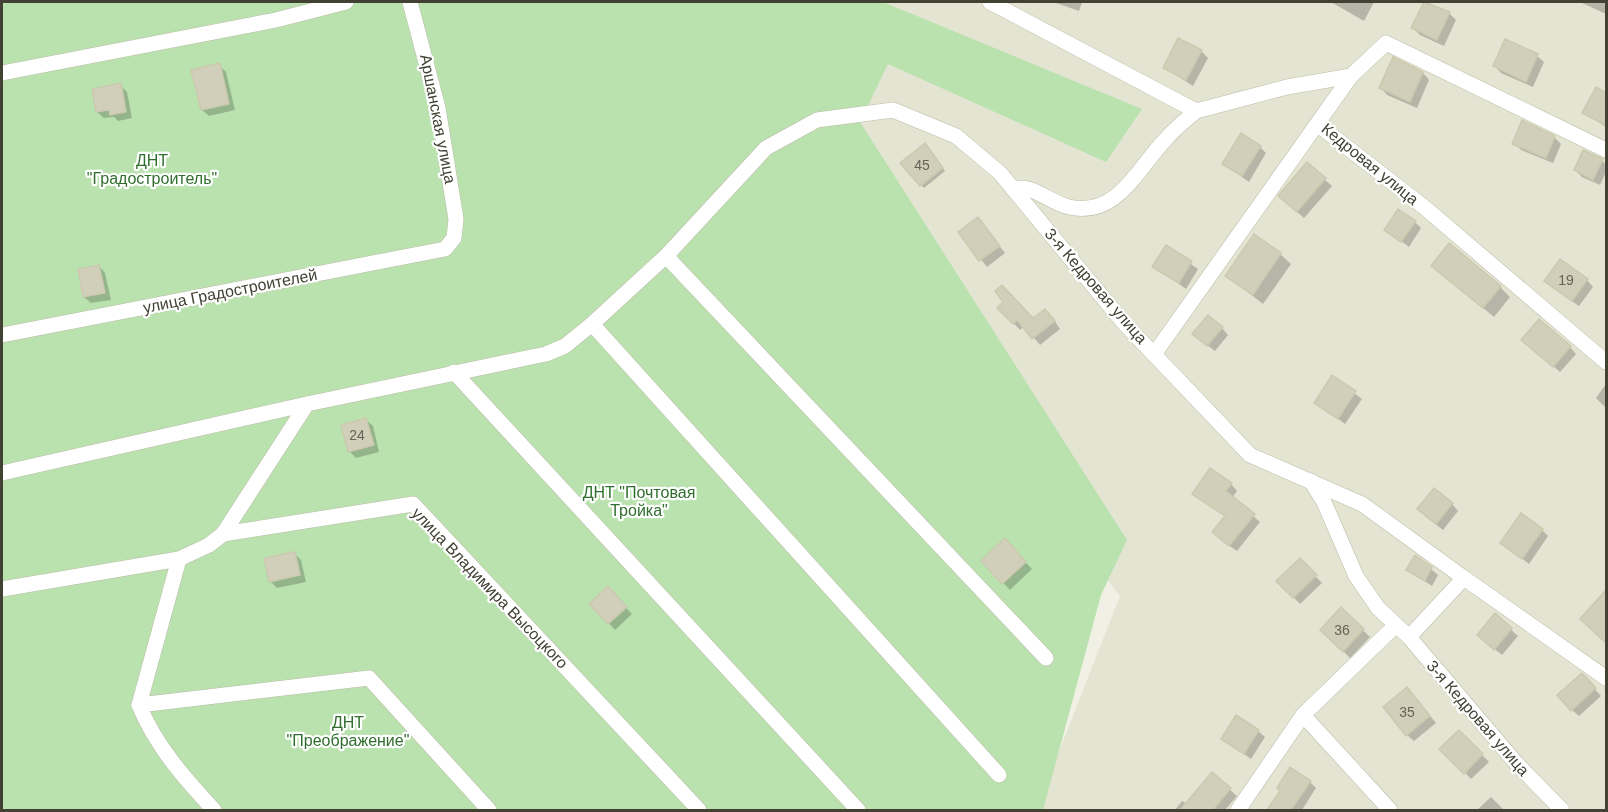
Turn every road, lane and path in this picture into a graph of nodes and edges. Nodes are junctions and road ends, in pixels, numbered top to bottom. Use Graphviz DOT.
graph roads {
  1 [pos="346,2"];
  2 [pos="410,2"];
  3 [pos="990,2"];
  4 [pos="1011,6"];
  5 [pos="2,73"];
  6 [pos="1351,76"];
  7 [pos="1196,111"];
  8 [pos="1317,124"];
  9 [pos="1606,150"];
  10 [pos="1013,189"];
  11 [pos="454,238"];
  12 [pos="666,256"];
  13 [pos="592,324"];
  14 [pos="2,335"];
  15 [pos="1155,353"];
  16 [pos="1606,362"];
  17 [pos="454,372"];
  18 [pos="307,404"];
  19 [pos="2,473"];
  20 [pos="1311,482"];
  21 [pos="223,534"];
  22 [pos="179,559"];
  23 [pos="1464,578"];
  24 [pos="2,589"];
  25 [pos="1396,625"];
  26 [pos="1409,638"];
  27 [pos="1046,658"];
  28 [pos="1606,678"];
  29 [pos="139,705"];
  30 [pos="1304,715"];
  31 [pos="999,775"];
  32 [pos="214,810"];
  33 [pos="489,810"];
  34 [pos="699,810"];
  35 [pos="858,810"];
  36 [pos="1238,810"];
  37 [pos="1390,810"];
  38 [pos="1562,810"];
  1 -- 5 [label="street"];
  2 -- 11 [label="street, Аршанская улица"];
  3 -- 4 [label="street"];
  4 -- 7 [label="street"];
  6 -- 7 [label="street"];
  6 -- 8 [label="street, Кедровая улица"];
  6 -- 9 [label="street, Кедровая улица"];
  7 -- 10 [label="street"];
  8 -- 15 [label="street"];
  8 -- 16 [label="street, Кедровая улица"];
  10 -- 12 [label="street, 3-я Кедровая улица"];
  10 -- 15 [label="street, 3-я Кедровая улица"];
  11 -- 14 [label="street, улица Градостроителей"];
  12 -- 13 [label="street"];
  12 -- 27 [label="street"];
  13 -- 17 [label="street"];
  13 -- 31 [label="street"];
  15 -- 20 [label="street, 3-я Кедровая улица"];
  17 -- 18 [label="street"];
  17 -- 35 [label="street"];
  18 -- 19 [label="street"];
  18 -- 21 [label="street, улица Владимира Высоцкого"];
  20 -- 23 [label="street"];
  20 -- 25 [label="street, 3-я Кедровая улица"];
  21 -- 22 [label="street, улица Владимира Высоцкого"];
  21 -- 34 [label="street, улица Владимира Высоцкого"];
  22 -- 24 [label="street, улица Владимира Высоцкого"];
  22 -- 29 [label="street"];
  23 -- 26 [label="street"];
  23 -- 28 [label="street"];
  25 -- 26 [label="street, 3-я Кедровая улица"];
  25 -- 30 [label="street"];
  26 -- 38 [label="street, 3-я Кедровая улица"];
  29 -- 32 [label="street"];
  29 -- 33 [label="street"];
  30 -- 36 [label="street"];
  30 -- 37 [label="street"];
}
